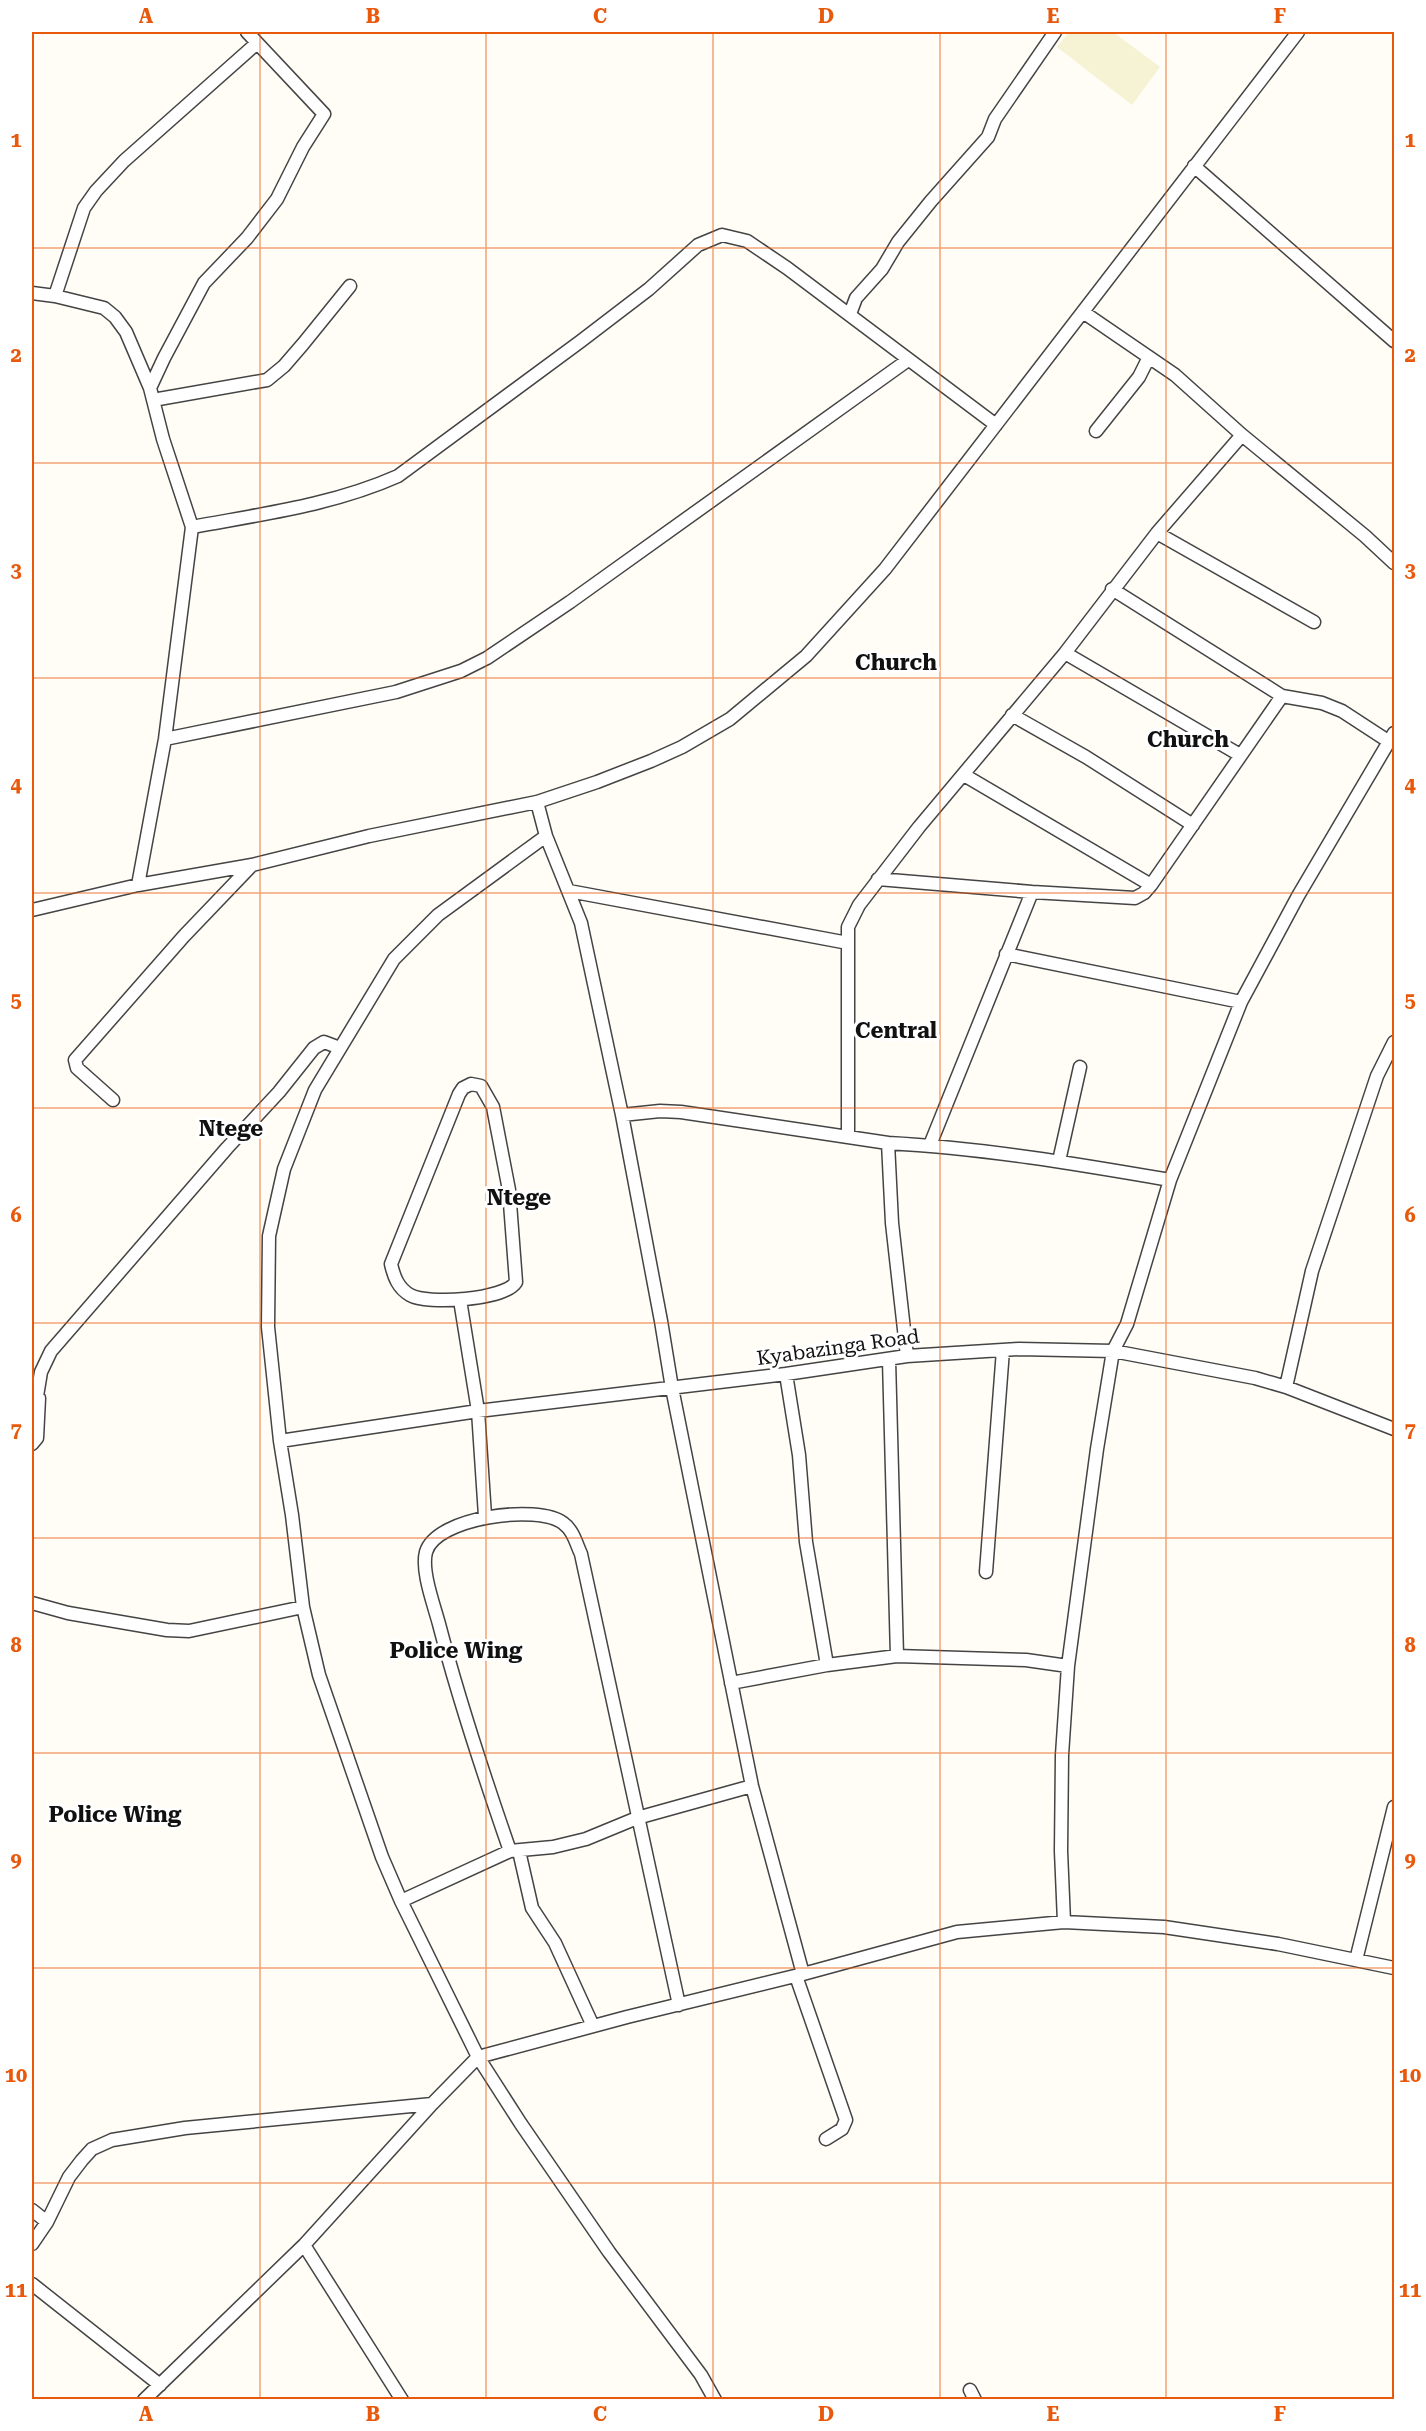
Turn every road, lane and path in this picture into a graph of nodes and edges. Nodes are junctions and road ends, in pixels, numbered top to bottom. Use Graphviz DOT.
graph roads {
  1 [pos="247,32"];
  2 [pos="1055,32"];
  3 [pos="1298,32"];
  4 [pos="257,43"];
  5 [pos="1194,166"];
  6 [pos="350,286"];
  7 [pos="32,293"];
  8 [pos="54,296"];
  9 [pos="1083,312"];
  10 [pos="850,314"];
  11 [pos="1395,341"];
  12 [pos="1149,357"];
  13 [pos="908,360"];
  14 [pos="151,394"];
  15 [pos="996,425"];
  16 [pos="1095,431"];
  17 [pos="1242,435"];
  18 [pos="192,527"];
  19 [pos="1156,532"];
  20 [pos="1395,563"];
  21 [pos="1112,589"];
  22 [pos="1314,622"];
  23 [pos="1065,652"];
  24 [pos="1282,696"];
  25 [pos="1012,715"];
  26 [pos="1391,737"];
  27 [pos="165,739"];
  28 [pos="1240,755"];
  29 [pos="964,775"];
  30 [pos="537,802"];
  31 [pos="1193,825"];
  32 [pos="546,836"];
  33 [pos="252,865"];
  34 [pos="878,879"];
  35 [pos="138,885"];
  36 [pos="1151,885"];
  37 [pos="569,891"];
  38 [pos="1032,892"];
  39 [pos="32,910"];
  40 [pos="848,943"];
  41 [pos="1006,954"];
  42 [pos="1241,1002"];
  43 [pos="1395,1042"];
  44 [pos="340,1048"];
  45 [pos="1080,1067"];
  46 [pos="113,1100"];
  47 [pos="622,1115"];
  48 [pos="848,1136"];
  49 [pos="888,1143"];
  50 [pos="930,1145"];
  51 [pos="1059,1161"];
  52 [pos="1170,1180"];
  53 [pos="460,1300"];
  54 [pos="1003,1350"];
  55 [pos="1113,1352"];
  56 [pos="907,1356"];
  57 [pos="889,1359"];
  58 [pos="786,1374"];
  59 [pos="1286,1387"];
  60 [pos="672,1388"];
  61 [pos="478,1411"];
  62 [pos="1395,1429"];
  63 [pos="280,1441"];
  64 [pos="32,1444"];
  65 [pos="485,1516"];
  66 [pos="986,1572"];
  67 [pos="32,1603"];
  68 [pos="303,1607"];
  69 [pos="897,1656"];
  70 [pos="827,1665"];
  71 [pos="1068,1666"];
  72 [pos="731,1683"];
  73 [pos="752,1786"];
  74 [pos="1395,1807"];
  75 [pos="637,1818"];
  76 [pos="515,1851"];
  77 [pos="401,1901"];
  78 [pos="1064,1922"];
  79 [pos="1356,1960"];
  80 [pos="1395,1968"];
  81 [pos="800,1975"];
  82 [pos="679,2005"];
  83 [pos="593,2026"];
  84 [pos="478,2057"];
  85 [pos="432,2104"];
  86 [pos="826,2139"];
  87 [pos="32,2210"];
  88 [pos="46,2222"];
  89 [pos="32,2244"];
  90 [pos="304,2245"];
  91 [pos="32,2284"];
  92 [pos="159,2385"];
  93 [pos="144,2400"];
  94 [pos="402,2400"];
  95 [pos="715,2400"];
  1 -- 4 [label="street"];
  2 -- 10 [label="street"];
  3 -- 5 [label="street"];
  4 -- 8 [label="street"];
  4 -- 14 [label="street"];
  5 -- 9 [label="street"];
  5 -- 11 [label="street"];
  6 -- 14 [label="street"];
  7 -- 8 [label="street"];
  8 -- 14 [label="street"];
  9 -- 12 [label="street"];
  9 -- 15 [label="street"];
  10 -- 13 [label="street"];
  10 -- 18 [label="street"];
  12 -- 16 [label="street"];
  12 -- 17 [label="street"];
  13 -- 15 [label="street"];
  13 -- 27 [label="street"];
  14 -- 18 [label="street"];
  15 -- 30 [label="street"];
  17 -- 19 [label="street"];
  17 -- 20 [label="street"];
  18 -- 27 [label="street"];
  19 -- 21 [label="street"];
  19 -- 22 [label="street"];
  21 -- 23 [label="street"];
  21 -- 24 [label="street"];
  23 -- 25 [label="street"];
  23 -- 28 [label="street"];
  24 -- 26 [label="street"];
  24 -- 28 [label="street"];
  25 -- 29 [label="street"];
  25 -- 31 [label="street"];
  26 -- 42 [label="street"];
  27 -- 35 [label="street"];
  28 -- 31 [label="street"];
  29 -- 34 [label="street"];
  29 -- 36 [label="street"];
  30 -- 32 [label="street"];
  30 -- 33 [label="street"];
  31 -- 36 [label="street"];
  32 -- 37 [label="street"];
  32 -- 44 [label="street"];
  33 -- 35 [label="street"];
  33 -- 46 [label="street"];
  34 -- 38 [label="street"];
  34 -- 40 [label="street"];
  35 -- 39 [label="street"];
  36 -- 38 [label="street"];
  37 -- 40 [label="street"];
  37 -- 47 [label="street"];
  38 -- 41 [label="street"];
  40 -- 48 [label="street"];
  41 -- 42 [label="street"];
  41 -- 50 [label="street"];
  42 -- 52 [label="street"];
  43 -- 59 [label="street"];
  44 -- 63 [label="street"];
  44 -- 64 [label="street"];
  45 -- 51 [label="street"];
  47 -- 48 [label="street"];
  47 -- 60 [label="street"];
  48 -- 49 [label="street"];
  49 -- 50 [label="street"];
  49 -- 56 [label="street"];
  50 -- 51 [label="street"];
  51 -- 52 [label="street"];
  52 -- 55 [label="street"];
  53 -- 53 [label="street"];
  53 -- 61 [label="street"];
  54 -- 55 [label="street, Kyabazinga Road"];
  54 -- 56 [label="street, Kyabazinga Road"];
  54 -- 66 [label="street"];
  55 -- 59 [label="street, Kyabazinga Road"];
  55 -- 71 [label="street"];
  56 -- 57 [label="street, Kyabazinga Road"];
  57 -- 58 [label="street, Kyabazinga Road"];
  57 -- 69 [label="street"];
  58 -- 60 [label="street, Kyabazinga Road"];
  58 -- 70 [label="street"];
  59 -- 62 [label="street, Kyabazinga Road"];
  60 -- 61 [label="street, Kyabazinga Road"];
  60 -- 72 [label="street"];
  61 -- 63 [label="street, Kyabazinga Road"];
  61 -- 65 [label="street"];
  63 -- 68 [label="street"];
  65 -- 75 [label="street"];
  65 -- 76 [label="street"];
  67 -- 68 [label="street"];
  68 -- 77 [label="street"];
  69 -- 70 [label="street"];
  69 -- 71 [label="street"];
  70 -- 72 [label="street"];
  71 -- 78 [label="street"];
  72 -- 73 [label="street"];
  73 -- 75 [label="street"];
  73 -- 81 [label="street"];
  74 -- 79 [label="street"];
  75 -- 76 [label="street"];
  75 -- 82 [label="street"];
  76 -- 77 [label="street"];
  76 -- 83 [label="street"];
  77 -- 84 [label="street"];
  78 -- 79 [label="street"];
  78 -- 81 [label="street"];
  79 -- 80 [label="street"];
  81 -- 82 [label="street"];
  81 -- 86 [label="street"];
  82 -- 83 [label="street"];
  83 -- 84 [label="street"];
  84 -- 85 [label="street"];
  84 -- 95 [label="street"];
  85 -- 88 [label="street"];
  85 -- 90 [label="street"];
  87 -- 88 [label="street"];
  88 -- 89 [label="street"];
  90 -- 92 [label="street"];
  90 -- 94 [label="street"];
  91 -- 92 [label="street"];
  92 -- 93 [label="street"];
}
